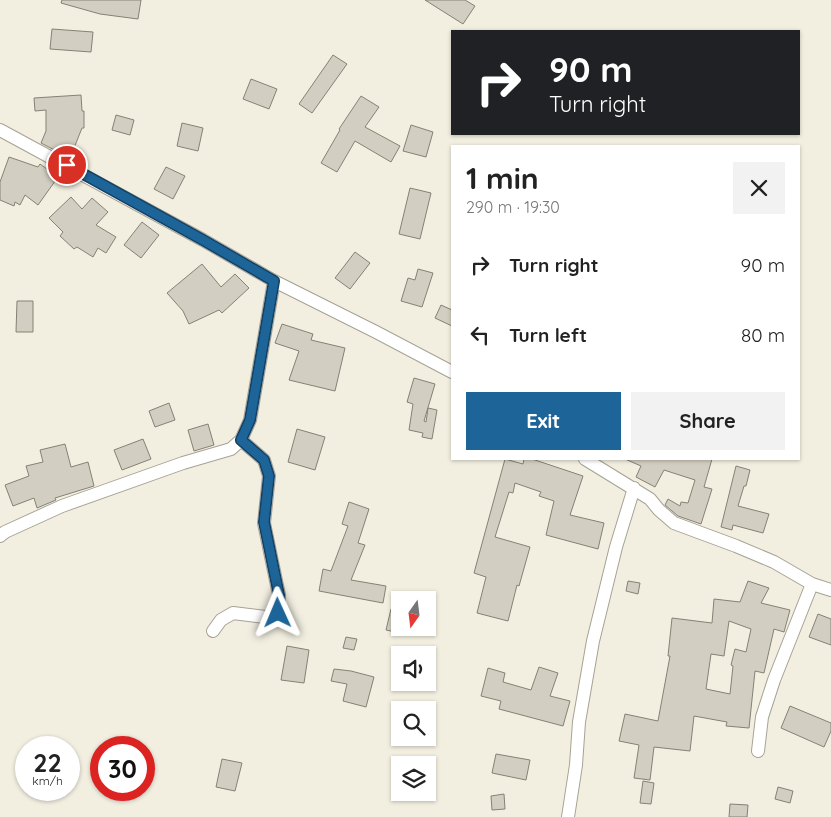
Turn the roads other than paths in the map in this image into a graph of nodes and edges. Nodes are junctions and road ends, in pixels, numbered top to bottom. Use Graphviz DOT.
graph roads {
  1 [pos="0,130"];
  2 [pos="274,281"];
  3 [pos="451,371"];
  4 [pos="241,440"];
  5 [pos="587,460"];
  6 [pos="634,488"];
  7 [pos="0,536"];
  8 [pos="812,584"];
  9 [pos="831,590"];
  10 [pos="213,631"];
  11 [pos="758,752"];
  12 [pos="568,817"];
  1 -- 2 [label="street"];
  2 -- 3 [label="street"];
  2 -- 4 [label="street"];
  4 -- 7 [label="street"];
  4 -- 10 [label="street"];
  5 -- 6 [label="street"];
  6 -- 8 [label="street"];
  6 -- 12 [label="street"];
  8 -- 9 [label="street"];
  8 -- 11 [label="street"];
}
